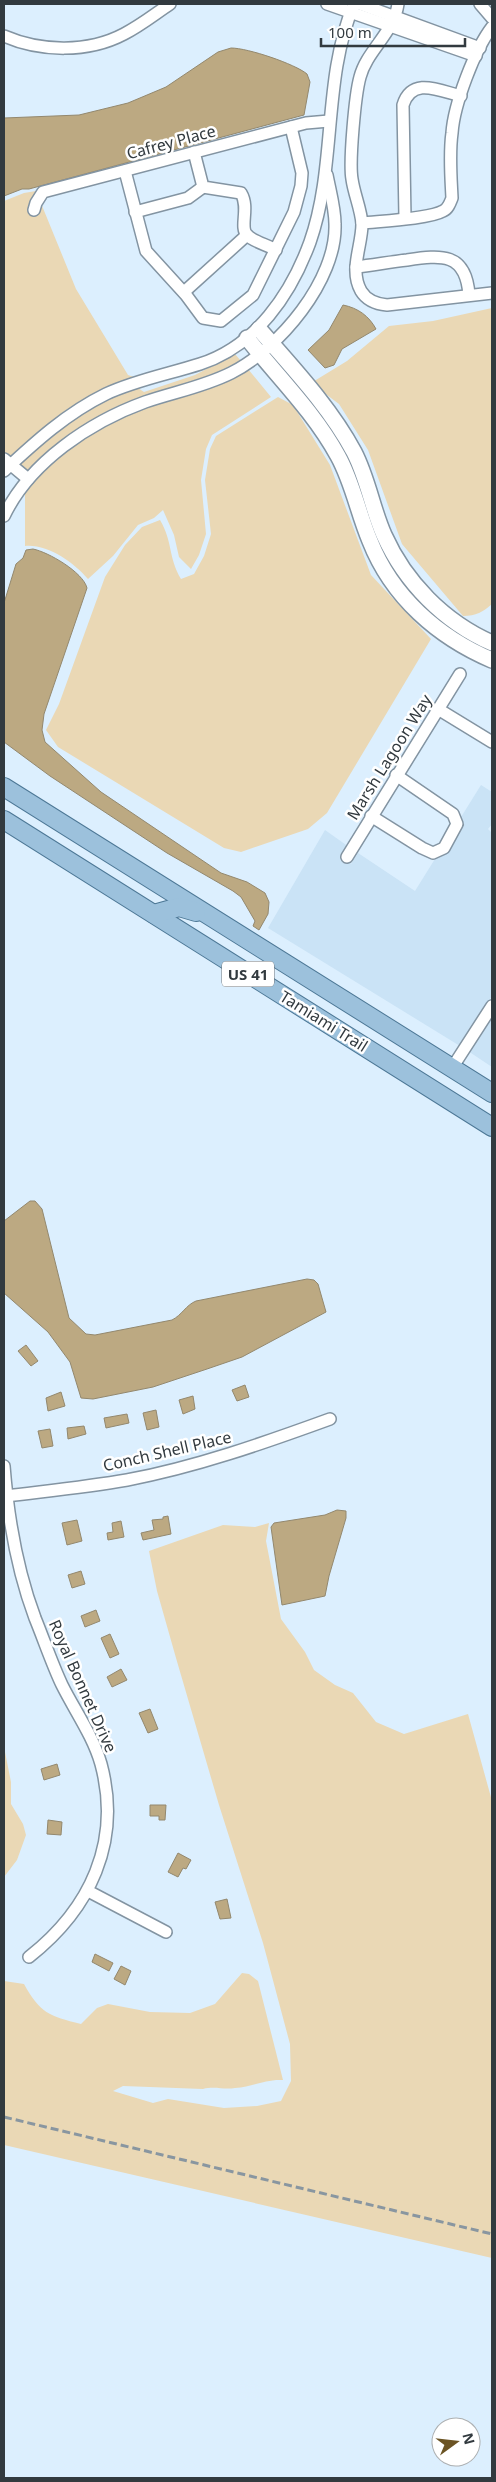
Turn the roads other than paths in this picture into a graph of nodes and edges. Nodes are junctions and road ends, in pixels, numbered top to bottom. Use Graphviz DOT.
graph roads {
  1 [pos="170,4"];
  2 [pos="327,4"];
  3 [pos="360,4"];
  4 [pos="398,4"];
  5 [pos="480,4"];
  6 [pos="352,8"];
  7 [pos="492,18"];
  8 [pos="392,22"];
  9 [pos="492,27"];
  10 [pos="4,36"];
  11 [pos="478,52"];
  12 [pos="461,96"];
  13 [pos="329,122"];
  14 [pos="291,127"];
  15 [pos="194,152"];
  16 [pos="125,171"];
  17 [pos="326,171"];
  18 [pos="203,187"];
  19 [pos="34,210"];
  20 [pos="135,212"];
  21 [pos="405,218"];
  22 [pos="362,223"];
  23 [pos="247,235"];
  24 [pos="276,250"];
  25 [pos="356,267"];
  26 [pos="184,292"];
  27 [pos="492,293"];
  28 [pos="469,295"];
  29 [pos="253,334"];
  30 [pos="272,344"];
  31 [pos="260,354"];
  32 [pos="6,465"];
  33 [pos="28,479"];
  34 [pos="4,516"];
  35 [pos="492,643"];
  36 [pos="492,660"];
  37 [pos="460,674"];
  38 [pos="438,708"];
  39 [pos="492,742"];
  40 [pos="396,775"];
  41 [pos="4,787"];
  42 [pos="371,816"];
  43 [pos="4,820"];
  44 [pos="347,857"];
  45 [pos="154,914"];
  46 [pos="209,916"];
  47 [pos="492,1006"];
  48 [pos="452,1068"];
  49 [pos="401,1069"];
  50 [pos="492,1093"];
  51 [pos="492,1127"];
  52 [pos="330,1419"];
  53 [pos="4,1466"];
  54 [pos="6,1496"];
  55 [pos="88,1891"];
  56 [pos="166,1932"];
  57 [pos="28,1957"];
  1 -- 10 [label="street"];
  2 -- 6 [label="street"];
  3 -- 8 [label="street"];
  4 -- 8 [label="street"];
  5 -- 7 [label="street"];
  6 -- 8 [label="street"];
  6 -- 13 [label="street"];
  8 -- 11 [label="street"];
  8 -- 22 [label="street"];
  9 -- 11 [label="street"];
  11 -- 12 [label="street"];
  12 -- 21 [label="street"];
  12 -- 21 [label="street"];
  13 -- 14 [label="street, Cafrey Place"];
  13 -- 17 [label="street"];
  14 -- 15 [label="street, Cafrey Place"];
  14 -- 24 [label="street"];
  15 -- 16 [label="street, Cafrey Place"];
  15 -- 18 [label="street"];
  16 -- 19 [label="street, Cafrey Place"];
  16 -- 20 [label="street"];
  17 -- 29 [label="street"];
  17 -- 30 [label="street"];
  18 -- 20 [label="street"];
  18 -- 23 [label="street"];
  20 -- 26 [label="street"];
  21 -- 22 [label="street"];
  22 -- 25 [label="street"];
  23 -- 24 [label="street"];
  23 -- 26 [label="street"];
  24 -- 26 [label="street"];
  25 -- 28 [label="street"];
  25 -- 28 [label="street"];
  27 -- 28 [label="street"];
  29 -- 30 [label="street"];
  29 -- 31 [label="street"];
  29 -- 32 [label="street"];
  30 -- 31 [label="street"];
  30 -- 35 [label="street"];
  31 -- 33 [label="street"];
  31 -- 36 [label="street"];
  32 -- 33 [label="street"];
  33 -- 34 [label="street"];
  37 -- 38 [label="street, Marsh Lagoon Way"];
  38 -- 39 [label="street"];
  38 -- 40 [label="street, Marsh Lagoon Way"];
  40 -- 42 [label="street, Marsh Lagoon Way"];
  40 -- 42 [label="street"];
  41 -- 46 [label="main road, Tamiami Trail / US 41"];
  42 -- 44 [label="street, Marsh Lagoon Way"];
  43 -- 45 [label="main road, Tamiami Trail / US 41"];
  45 -- 46 [label="main road"];
  45 -- 49 [label="main road, Tamiami Trail / US 41"];
  46 -- 48 [label="main road, Tamiami Trail / US 41"];
  47 -- 48 [label="street"];
  48 -- 49 [label="main road"];
  48 -- 50 [label="main road, Tamiami Trail / US 41"];
  49 -- 51 [label="main road, Tamiami Trail / US 41"];
  52 -- 54 [label="street, Conch Shell Place"];
  53 -- 54 [label="street, Royal Bonnet Drive"];
  54 -- 55 [label="street, Royal Bonnet Drive"];
  55 -- 56 [label="street"];
  55 -- 57 [label="street, Royal Bonnet Drive"];
}
